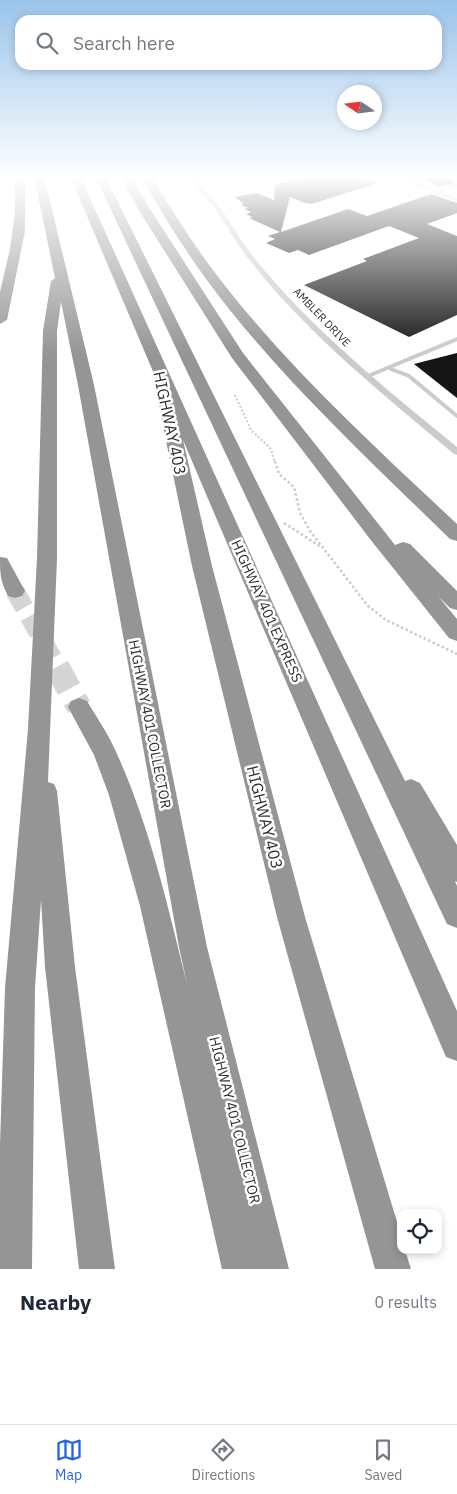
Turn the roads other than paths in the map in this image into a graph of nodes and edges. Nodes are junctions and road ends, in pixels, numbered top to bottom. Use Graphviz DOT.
graph roads {
  1 [pos="18,235"];
  2 [pos="52,235"];
  3 [pos="102,235"];
  4 [pos="128,235"];
  5 [pos="161,235"];
  6 [pos="180,235"];
  7 [pos="236,235"];
  8 [pos="59,268"];
  9 [pos="0,320"];
  10 [pos="457,339"];
  11 [pos="156,360"];
  12 [pos="390,368"];
  13 [pos="368,376"];
  14 [pos="457,416"];
  15 [pos="457,452"];
  16 [pos="327,468"];
  17 [pos="457,535"];
  18 [pos="0,563"];
  19 [pos="15,591"];
  20 [pos="457,603"];
  21 [pos="457,633"];
  22 [pos="323,640"];
  23 [pos="79,706"];
  24 [pos="40,729"];
  25 [pos="457,870"];
  26 [pos="457,915"];
  27 [pos="457,1046"];
  28 [pos="14,1269"];
  29 [pos="97,1269"];
  30 [pos="240,1269"];
  31 [pos="271,1269"];
  32 [pos="393,1269"];
  1 -- 9 [label="highway"];
  2 -- 8 [label="highway, HIGHWAY 401 COLLECTOR"];
  3 -- 11 [label="highway, HIGHWAY 401 EXPRESS"];
  4 -- 22 [label="highway"];
  5 -- 16 [label="highway"];
  6 -- 17 [label="highway"];
  7 -- 13 [label="street, AMBLER DRIVE"];
  8 -- 24 [label="highway"];
  8 -- 31 [label="highway, HIGHWAY 401 COLLECTOR"];
  10 -- 12 [label="lane"];
  11 -- 27 [label="highway, HIGHWAY 401 EXPRESS"];
  11 -- 32 [label="highway, HIGHWAY 403"];
  12 -- 13 [label="lane"];
  12 -- 14 [label="lane"];
  13 -- 15 [label="street, AMBLER DRIVE"];
  16 -- 20 [label="highway"];
  16 -- 21 [label="highway"];
  18 -- 19 [label="highway"];
  22 -- 25 [label="highway"];
  22 -- 26 [label="highway"];
  23 -- 30 [label="highway"];
  24 -- 28 [label="highway"];
  24 -- 29 [label="highway"];
}
